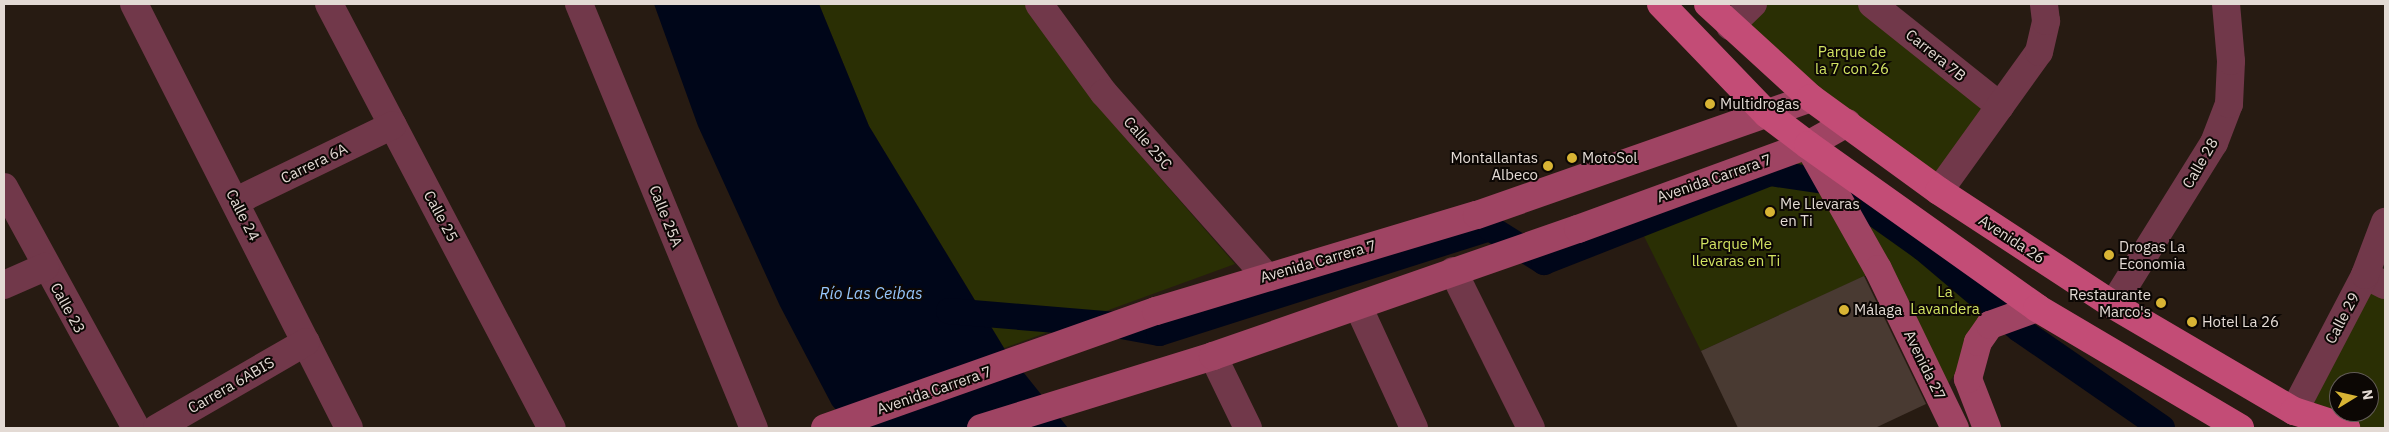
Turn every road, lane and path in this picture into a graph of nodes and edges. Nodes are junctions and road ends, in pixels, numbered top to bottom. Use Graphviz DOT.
graph roads {
  1 [pos="134,4"];
  2 [pos="329,4"];
  3 [pos="579,4"];
  4 [pos="1039,4"];
  5 [pos="1661,4"];
  6 [pos="1708,4"];
  7 [pos="1753,4"];
  8 [pos="1872,4"];
  9 [pos="2044,4"];
  10 [pos="2226,4"];
  11 [pos="1730,26"];
  12 [pos="1812,98"];
  13 [pos="2000,106"];
  14 [pos="1767,114"];
  15 [pos="1847,123"];
  16 [pos="392,125"];
  17 [pos="1808,145"];
  18 [pos="4,187"];
  19 [pos="1939,191"];
  20 [pos="236,201"];
  21 [pos="2385,222"];
  22 [pos="45,267"];
  23 [pos="1453,270"];
  24 [pos="1266,276"];
  25 [pos="2375,280"];
  26 [pos="4,285"];
  27 [pos="2113,305"];
  28 [pos="1358,306"];
  29 [pos="2037,308"];
  30 [pos="306,342"];
  31 [pos="1213,356"];
  32 [pos="2294,411"];
  33 [pos="1982,417"];
  34 [pos="136,428"];
  35 [pos="157,428"];
  36 [pos="349,428"];
  37 [pos="552,428"];
  38 [pos="754,428"];
  39 [pos="825,428"];
  40 [pos="981,428"];
  41 [pos="1248,428"];
  42 [pos="1414,428"];
  43 [pos="1531,428"];
  44 [pos="1955,428"];
  45 [pos="2240,428"];
  46 [pos="2346,428"];
  1 -- 20 [label="street, Calle 24"];
  2 -- 16 [label="street, Calle 25"];
  3 -- 38 [label="street, Calle 25A"];
  4 -- 24 [label="street, Calle 25C"];
  5 -- 14 [label="main road"];
  6 -- 11 [label="main road, Avenida 26"];
  7 -- 11 [label="street"];
  8 -- 13 [label="street, Carrera 7B"];
  9 -- 13 [label="street"];
  10 -- 27 [label="street, Calle 28"];
  11 -- 12 [label="main road, Avenida 26"];
  12 -- 14 [label="main road, Avenida Carrera 7"];
  12 -- 15 [label="main road, Avenida 26"];
  13 -- 19 [label="street"];
  14 -- 17 [label="main road"];
  14 -- 24 [label="main road, Avenida Carrera 7"];
  15 -- 17 [label="main road, Avenida Carrera 7"];
  15 -- 19 [label="main road, Avenida 26"];
  16 -- 20 [label="street, Carrera 6A"];
  16 -- 37 [label="street, Calle 25"];
  17 -- 23 [label="main road, Avenida Carrera 7"];
  17 -- 29 [label="main road"];
  17 -- 44 [label="main road, Avenida 27"];
  18 -- 22 [label="street, Calle 23"];
  19 -- 27 [label="main road, Avenida 26"];
  20 -- 30 [label="street, Calle 24"];
  21 -- 25 [label="street, Calle 29"];
  22 -- 26 [label="street"];
  22 -- 34 [label="street, Calle 23"];
  23 -- 28 [label="main road, Avenida Carrera 7"];
  23 -- 43 [label="street"];
  24 -- 39 [label="main road, Avenida Carrera 7"];
  25 -- 32 [label="street, Calle 29"];
  27 -- 32 [label="main road, Avenida 26"];
  28 -- 31 [label="main road, Avenida Carrera 7"];
  28 -- 42 [label="street"];
  29 -- 33 [label="main road"];
  29 -- 45 [label="main road"];
  30 -- 35 [label="street, Carrera 6ABIS"];
  30 -- 36 [label="street, Calle 24"];
  31 -- 40 [label="main road, Avenida Carrera 7"];
  31 -- 41 [label="street"];
  32 -- 46 [label="main road, Avenida 26"];
}
